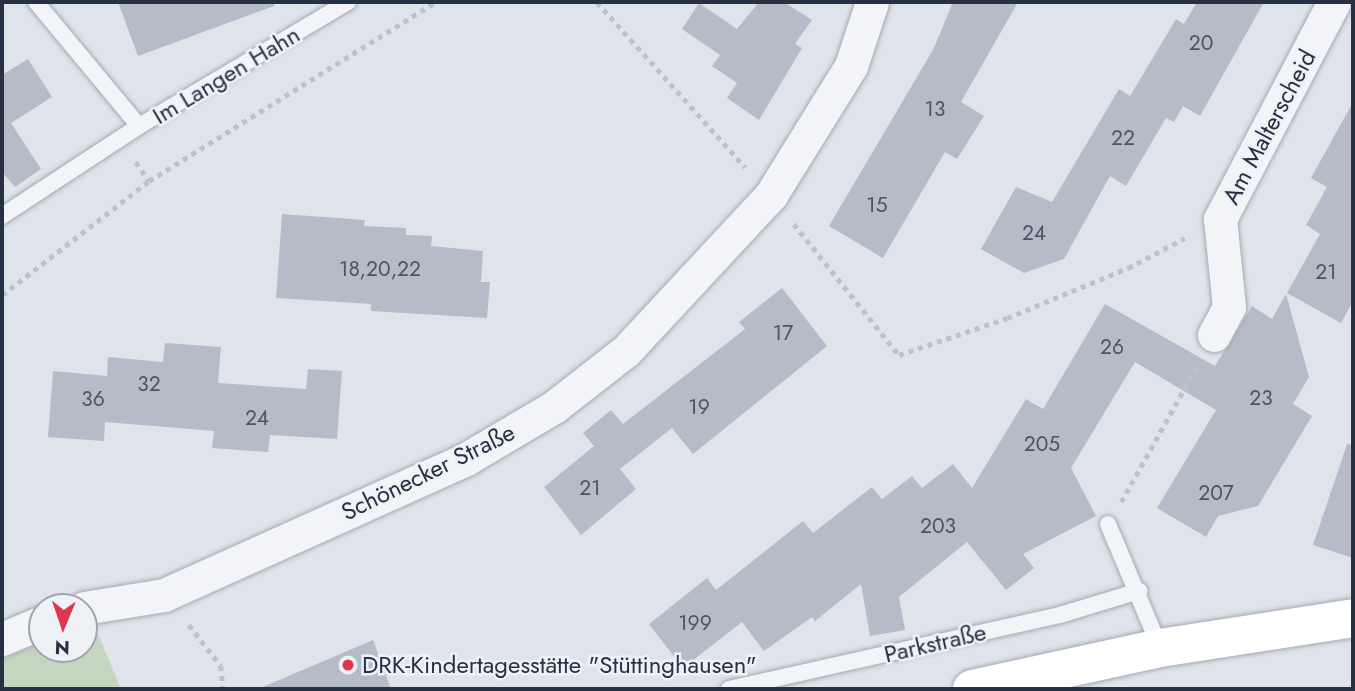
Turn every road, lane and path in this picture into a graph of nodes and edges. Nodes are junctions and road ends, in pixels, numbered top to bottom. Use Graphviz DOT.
graph roads {
  1 [pos="36,2"];
  2 [pos="348,2"];
  3 [pos="435,2"];
  4 [pos="597,2"];
  5 [pos="872,2"];
  6 [pos="1334,2"];
  7 [pos="139,126"];
  8 [pos="771,195"];
  9 [pos="2,216"];
  10 [pos="1220,219"];
  11 [pos="2,295"];
  12 [pos="1214,335"];
  13 [pos="1108,524"];
  14 [pos="1139,591"];
  15 [pos="164,595"];
  16 [pos="98,606"];
  17 [pos="1353,618"];
  18 [pos="28,628"];
  19 [pos="2,639"];
  20 [pos="1160,648"];
  21 [pos="223,689"];
  22 [pos="729,689"];
  23 [pos="972,689"];
  1 -- 7 [label="lane, Im Langen Hahn"];
  2 -- 7 [label="lane, Im Langen Hahn"];
  3 -- 11 [label="path"];
  4 -- 8 [label="path"];
  5 -- 8 [label="street, Schönecker Straße"];
  6 -- 10 [label="street, Am Malterscheid"];
  7 -- 9 [label="lane, Im Langen Hahn"];
  8 -- 10 [label="path"];
  8 -- 15 [label="street, Schönecker Straße"];
  10 -- 12 [label="street, Am Malterscheid"];
  12 -- 13 [label="path"];
  13 -- 14 [label="lane"];
  14 -- 20 [label="lane"];
  14 -- 22 [label="lane, Parkstraße"];
  15 -- 16 [label="street, Schönecker Straße"];
  15 -- 21 [label="path"];
  17 -- 20 [label="street"];
  18 -- 19 [label="street"];
  20 -- 23 [label="street"];
}
